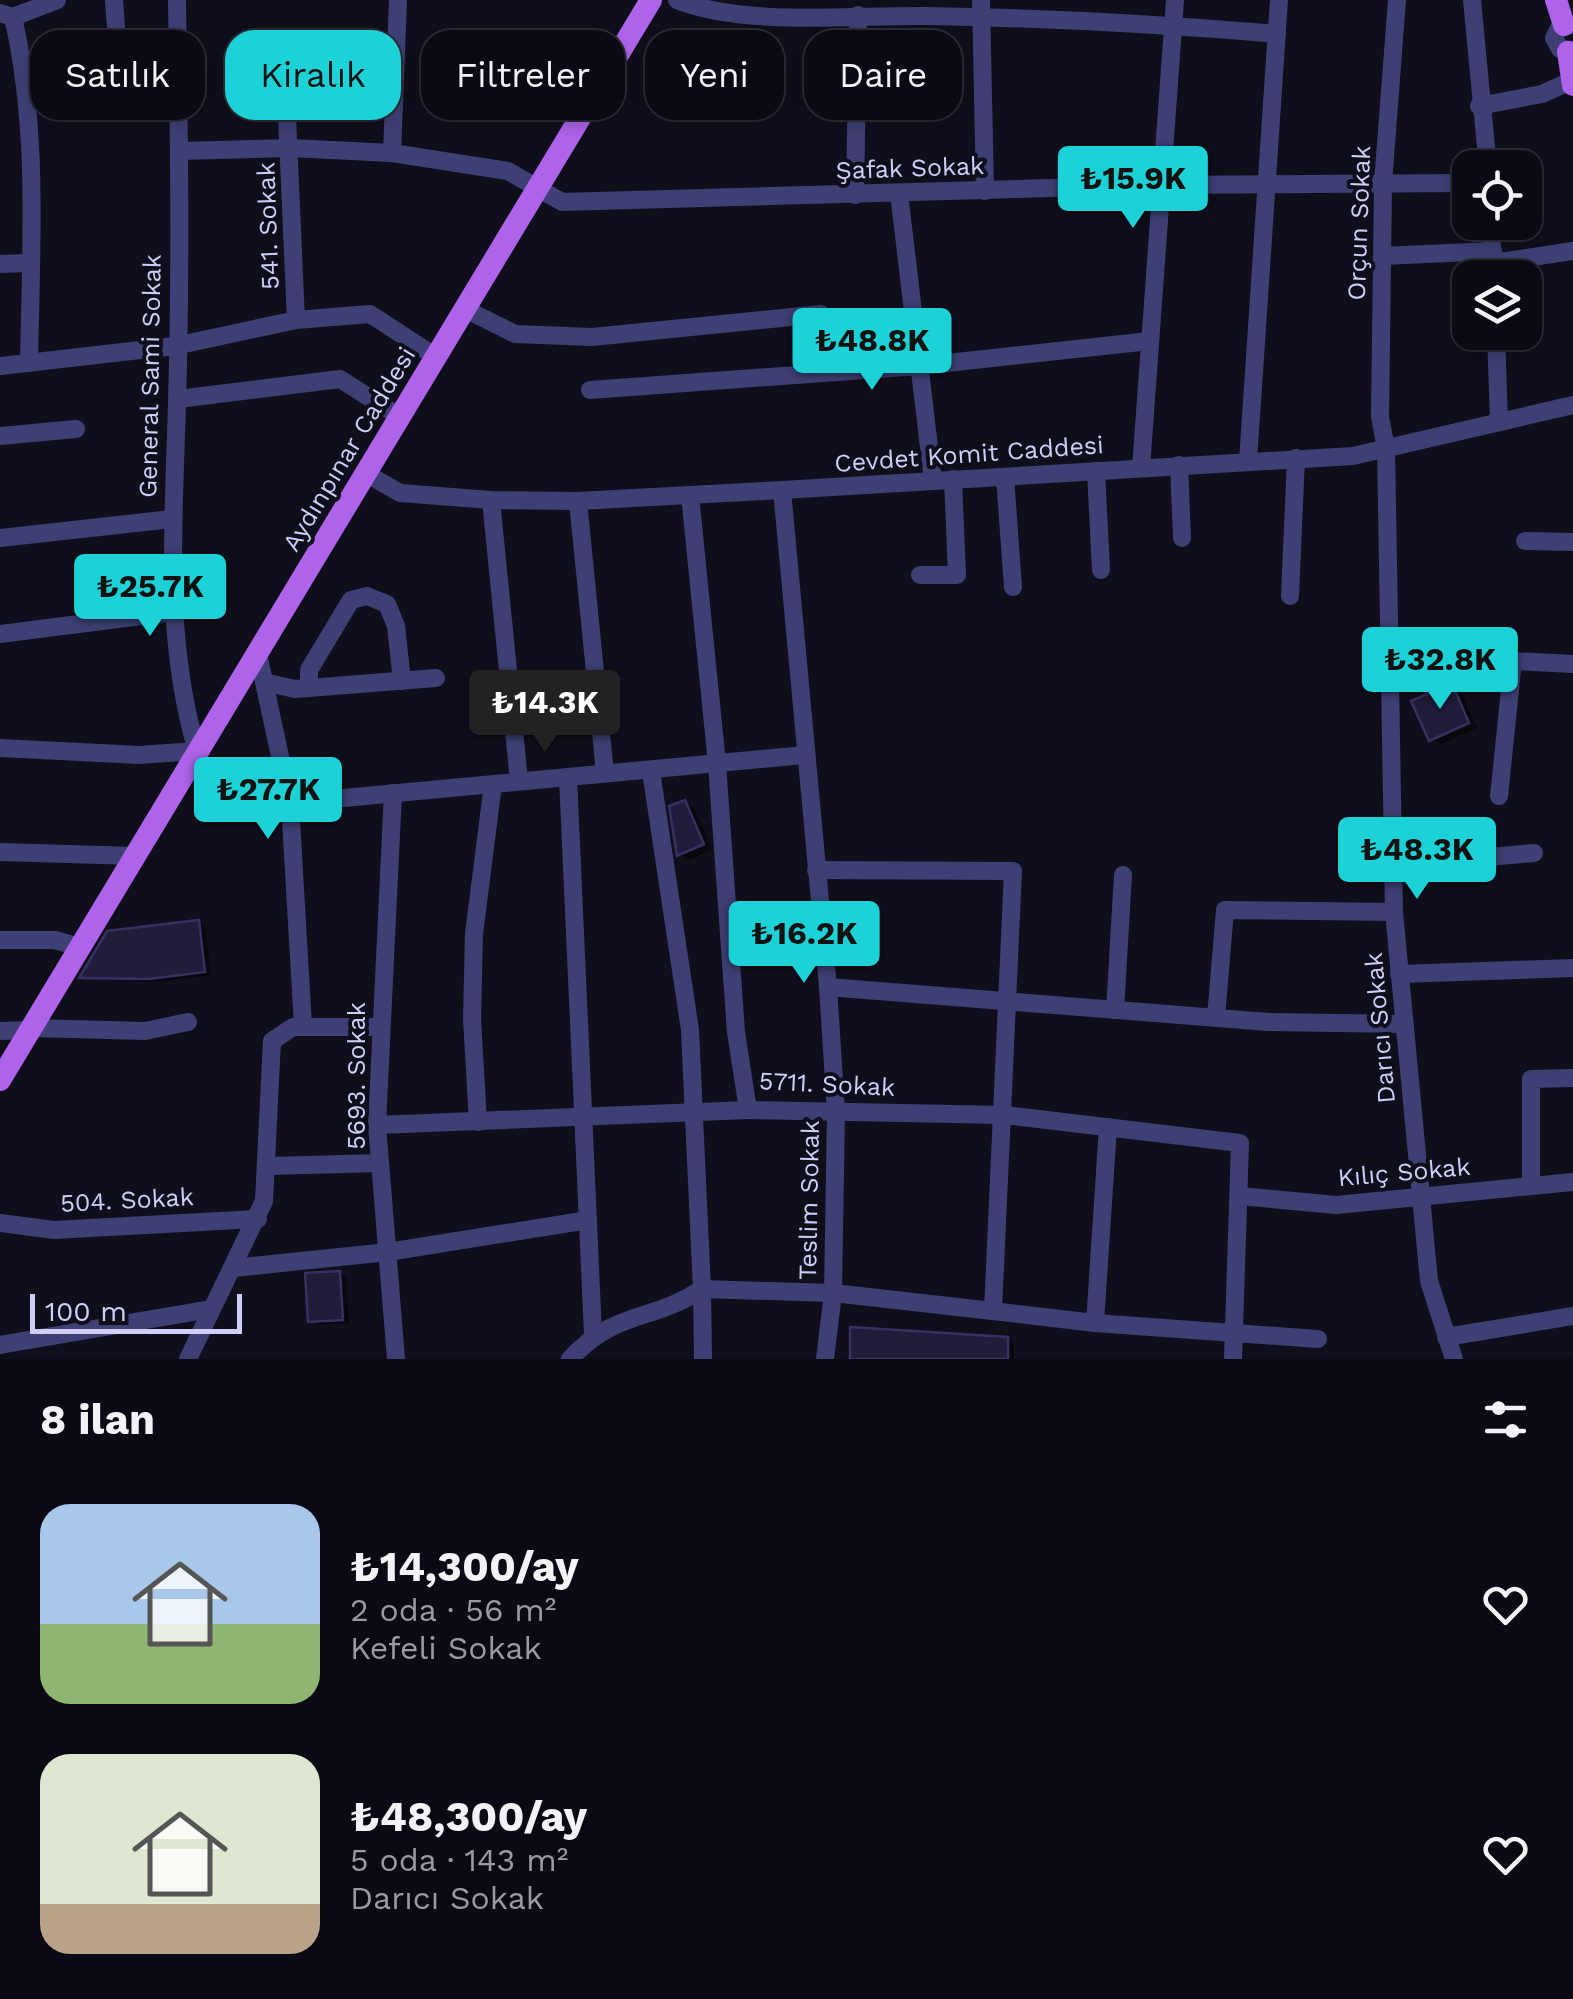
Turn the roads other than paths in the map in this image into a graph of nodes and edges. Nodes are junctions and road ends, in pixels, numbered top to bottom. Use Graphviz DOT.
graph roads {
  1 [pos="57,0"];
  2 [pos="114,0"];
  3 [pos="176,0"];
  4 [pos="398,0"];
  5 [pos="651,0"];
  6 [pos="678,0"];
  7 [pos="1175,0"];
  8 [pos="1279,0"];
  9 [pos="1397,0"];
  10 [pos="1472,0"];
  11 [pos="1556,0"];
  12 [pos="981,9"];
  13 [pos="7,15"];
  14 [pos="858,15"];
  15 [pos="1172,25"];
  16 [pos="1569,25"];
  17 [pos="116,30"];
  18 [pos="177,30"];
  19 [pos="1276,34"];
  20 [pos="1571,51"];
  21 [pos="1572,83"];
  22 [pos="1479,106"];
  23 [pos="178,120"];
  24 [pos="289,120"];
  25 [pos="291,148"];
  26 [pos="1485,150"];
  27 [pos="179,152"];
  28 [pos="392,153"];
  29 [pos="1383,183"];
  30 [pos="1452,183"];
  31 [pos="537,184"];
  32 [pos="1269,184"];
  33 [pos="1160,185"];
  34 [pos="984,190"];
  35 [pos="899,193"];
  36 [pos="855,194"];
  37 [pos="1573,251"];
  38 [pos="1382,256"];
  39 [pos="1518,260"];
  40 [pos="1452,261"];
  41 [pos="30,263"];
  42 [pos="0,264"];
  43 [pos="465,309"];
  44 [pos="821,314"];
  45 [pos="296,320"];
  46 [pos="1150,341"];
  47 [pos="175,346"];
  48 [pos="1497,350"];
  49 [pos="436,357"];
  50 [pos="29,362"];
  51 [pos="0,366"];
  52 [pos="920,366"];
  53 [pos="590,390"];
  54 [pos="178,398"];
  55 [pos="1573,405"];
  56 [pos="400,417"];
  57 [pos="1499,422"];
  58 [pos="76,429"];
  59 [pos="0,436"];
  60 [pos="1386,448"];
  61 [pos="1296,458"];
  62 [pos="1248,461"];
  63 [pos="1178,465"];
  64 [pos="1142,468"];
  65 [pos="1096,471"];
  66 [pos="366,474"];
  67 [pos="1005,477"];
  68 [pos="954,479"];
  69 [pos="933,481"];
  70 [pos="782,490"];
  71 [pos="690,495"];
  72 [pos="491,500"];
  73 [pos="578,501"];
  74 [pos="172,519"];
  75 [pos="0,538"];
  76 [pos="1182,538"];
  77 [pos="1525,541"];
  78 [pos="1573,542"];
  79 [pos="1102,570"];
  80 [pos="920,576"];
  81 [pos="1013,587"];
  82 [pos="1290,596"];
  83 [pos="172,612"];
  84 [pos="0,634"];
  85 [pos="258,654"];
  86 [pos="1390,655"];
  87 [pos="1513,661"];
  88 [pos="1573,664"];
  89 [pos="436,678"];
  90 [pos="402,681"];
  91 [pos="264,682"];
  92 [pos="309,688"];
  93 [pos="0,748"];
  94 [pos="197,750"];
  95 [pos="804,754"];
  96 [pos="716,764"];
  97 [pos="651,772"];
  98 [pos="605,773"];
  99 [pos="568,777"];
  100 [pos="519,781"];
  101 [pos="493,784"];
  102 [pos="394,794"];
  103 [pos="1499,796"];
  104 [pos="290,803"];
  105 [pos="0,852"];
  106 [pos="1534,852"];
  107 [pos="136,856"];
  108 [pos="1393,864"];
  109 [pos="816,870"];
  110 [pos="1122,875"];
  111 [pos="1394,912"];
  112 [pos="0,940"];
  113 [pos="79,947"];
  114 [pos="1573,968"];
  115 [pos="1399,974"];
  116 [pos="828,986"];
  117 [pos="1009,1002"];
  118 [pos="1115,1010"];
  119 [pos="1216,1018"];
  120 [pos="188,1022"];
  121 [pos="1404,1024"];
  122 [pos="303,1026"];
  123 [pos="379,1027"];
  124 [pos="30,1029"];
  125 [pos="0,1031"];
  126 [pos="1573,1078"];
  127 [pos="0,1080"];
  128 [pos="748,1110"];
  129 [pos="836,1111"];
  130 [pos="697,1112"];
  131 [pos="1004,1115"];
  132 [pos="582,1117"];
  133 [pos="478,1122"];
  134 [pos="377,1125"];
  135 [pos="1108,1128"];
  136 [pos="380,1164"];
  137 [pos="268,1166"];
  138 [pos="1573,1182"];
  139 [pos="1531,1186"];
  140 [pos="1239,1196"];
  141 [pos="1421,1196"];
  142 [pos="258,1218"];
  143 [pos="588,1220"];
  144 [pos="0,1223"];
  145 [pos="388,1252"];
  146 [pos="233,1268"];
  147 [pos="702,1289"];
  148 [pos="833,1293"];
  149 [pos="212,1309"];
  150 [pos="993,1311"];
  151 [pos="1573,1316"];
  152 [pos="1095,1324"];
  153 [pos="1234,1333"];
  154 [pos="593,1334"];
  155 [pos="1446,1337"];
  156 [pos="1318,1339"];
  157 [pos="0,1345"];
  158 [pos="188,1359"];
  159 [pos="396,1359"];
  160 [pos="570,1359"];
  161 [pos="702,1359"];
  162 [pos="826,1359"];
  163 [pos="1233,1359"];
  164 [pos="1454,1359"];
  1 -- 13 [label="street"];
  2 -- 17 [label="street"];
  3 -- 18 [label="street, General Sami Sokak"];
  4 -- 28 [label="street"];
  5 -- 31 [label="main road, Aydınpınar Caddesi"];
  6 -- 14 [label="street"];
  7 -- 15 [label="street"];
  8 -- 19 [label="street"];
  9 -- 29 [label="street, Orçun Sokak"];
  10 -- 22 [label="street"];
  11 -- 16 [label="main road"];
  12 -- 14 [label="street"];
  12 -- 15 [label="street"];
  12 -- 34 [label="street"];
  13 -- 41 [label="street"];
  14 -- 36 [label="street"];
  15 -- 19 [label="street"];
  15 -- 33 [label="street"];
  16 -- 20 [label="street"];
  19 -- 32 [label="street"];
  20 -- 21 [label="main road"];
  21 -- 22 [label="street"];
  22 -- 26 [label="street"];
  23 -- 27 [label="street, General Sami Sokak"];
  24 -- 25 [label="street, 541. Sokak"];
  25 -- 27 [label="street, Şafak Sokak"];
  25 -- 28 [label="street, Şafak Sokak"];
  25 -- 45 [label="street, 541. Sokak"];
  27 -- 47 [label="street, General Sami Sokak"];
  28 -- 31 [label="street, Şafak Sokak"];
  29 -- 30 [label="street, Şafak Sokak"];
  29 -- 32 [label="street, Şafak Sokak"];
  29 -- 38 [label="street, Orçun Sokak"];
  31 -- 36 [label="street, Şafak Sokak"];
  31 -- 43 [label="main road, Aydınpınar Caddesi"];
  32 -- 33 [label="street, Şafak Sokak"];
  32 -- 62 [label="street"];
  33 -- 34 [label="street, Şafak Sokak"];
  33 -- 46 [label="street"];
  34 -- 35 [label="street, Şafak Sokak"];
  35 -- 36 [label="street, Şafak Sokak"];
  35 -- 52 [label="street"];
  37 -- 39 [label="street"];
  38 -- 40 [label="street"];
  38 -- 60 [label="street, Orçun Sokak"];
  41 -- 42 [label="street"];
  41 -- 50 [label="street"];
  43 -- 44 [label="street"];
  43 -- 49 [label="main road, Aydınpınar Caddesi"];
  45 -- 47 [label="street"];
  45 -- 49 [label="street"];
  46 -- 52 [label="street"];
  46 -- 64 [label="street"];
  47 -- 50 [label="street"];
  47 -- 54 [label="street, General Sami Sokak"];
  48 -- 57 [label="street"];
  49 -- 56 [label="main road, Aydınpınar Caddesi"];
  50 -- 51 [label="street"];
  52 -- 53 [label="street"];
  52 -- 69 [label="street"];
  54 -- 56 [label="street"];
  54 -- 74 [label="street, General Sami Sokak"];
  55 -- 57 [label="street, Cevdet Komit Caddesi"];
  56 -- 66 [label="main road, Aydınpınar Caddesi"];
  57 -- 60 [label="street, Cevdet Komit Caddesi"];
  58 -- 59 [label="street"];
  60 -- 61 [label="street, Cevdet Komit Caddesi"];
  60 -- 86 [label="street, Darıcı Sokak"];
  61 -- 62 [label="street, Cevdet Komit Caddesi"];
  61 -- 82 [label="street"];
  62 -- 63 [label="street, Cevdet Komit Caddesi"];
  63 -- 64 [label="street, Cevdet Komit Caddesi"];
  63 -- 76 [label="street"];
  64 -- 65 [label="street, Cevdet Komit Caddesi"];
  65 -- 67 [label="street, Cevdet Komit Caddesi"];
  65 -- 79 [label="street"];
  66 -- 72 [label="street, Cevdet Komit Caddesi"];
  66 -- 85 [label="main road, Aydınpınar Caddesi"];
  67 -- 68 [label="street, Cevdet Komit Caddesi"];
  67 -- 81 [label="street"];
  68 -- 69 [label="street, Cevdet Komit Caddesi"];
  68 -- 80 [label="street"];
  69 -- 70 [label="street, Cevdet Komit Caddesi"];
  70 -- 71 [label="street, Cevdet Komit Caddesi"];
  70 -- 95 [label="street, Teslim Sokak"];
  71 -- 73 [label="street, Cevdet Komit Caddesi"];
  71 -- 96 [label="street, 5711. Sokak"];
  72 -- 73 [label="street, Cevdet Komit Caddesi"];
  72 -- 100 [label="street"];
  73 -- 98 [label="street"];
  74 -- 75 [label="street"];
  74 -- 83 [label="street, General Sami Sokak"];
  77 -- 78 [label="street"];
  83 -- 84 [label="street"];
  83 -- 94 [label="street, General Sami Sokak"];
  85 -- 91 [label="street"];
  85 -- 94 [label="main road, Aydınpınar Caddesi"];
  86 -- 87 [label="street"];
  86 -- 108 [label="street, Darıcı Sokak"];
  87 -- 88 [label="street"];
  87 -- 103 [label="street"];
  89 -- 90 [label="street"];
  90 -- 92 [label="street"];
  90 -- 92 [label="street"];
  91 -- 92 [label="street"];
  91 -- 104 [label="street"];
  93 -- 94 [label="street"];
  94 -- 107 [label="main road, Aydınpınar Caddesi"];
  95 -- 96 [label="street"];
  95 -- 109 [label="street, Teslim Sokak"];
  96 -- 97 [label="street"];
  96 -- 128 [label="street, 5711. Sokak"];
  97 -- 98 [label="street"];
  97 -- 130 [label="street"];
  98 -- 99 [label="street"];
  99 -- 100 [label="street"];
  99 -- 132 [label="street"];
  100 -- 101 [label="street"];
  101 -- 102 [label="street"];
  101 -- 133 [label="street"];
  102 -- 104 [label="street"];
  102 -- 123 [label="street, 5693. Sokak"];
  104 -- 122 [label="street"];
  105 -- 107 [label="street"];
  106 -- 108 [label="street"];
  107 -- 113 [label="main road, Aydınpınar Caddesi"];
  108 -- 111 [label="street, Darıcı Sokak"];
  109 -- 116 [label="street, Teslim Sokak"];
  109 -- 117 [label="street"];
  110 -- 118 [label="street"];
  111 -- 115 [label="street, Darıcı Sokak"];
  111 -- 119 [label="street"];
  112 -- 113 [label="street"];
  113 -- 124 [label="main road, Aydınpınar Caddesi"];
  114 -- 115 [label="street"];
  115 -- 121 [label="street, Darıcı Sokak"];
  116 -- 117 [label="street"];
  116 -- 129 [label="street, Teslim Sokak"];
  117 -- 118 [label="street"];
  117 -- 131 [label="street"];
  118 -- 119 [label="street"];
  119 -- 121 [label="street"];
  120 -- 124 [label="street"];
  121 -- 141 [label="street, Darıcı Sokak"];
  122 -- 123 [label="street"];
  122 -- 137 [label="street"];
  123 -- 134 [label="street, 5693. Sokak"];
  124 -- 125 [label="street"];
  124 -- 127 [label="main road, Aydınpınar Caddesi"];
  126 -- 139 [label="street"];
  128 -- 129 [label="street, 5711. Sokak"];
  128 -- 130 [label="street"];
  129 -- 131 [label="street, 5711. Sokak"];
  129 -- 148 [label="street, Teslim Sokak"];
  130 -- 132 [label="street"];
  130 -- 147 [label="street"];
  131 -- 135 [label="street, 5711. Sokak"];
  131 -- 150 [label="street"];
  132 -- 133 [label="street"];
  132 -- 143 [label="street"];
  133 -- 134 [label="street"];
  134 -- 136 [label="street, 5693. Sokak"];
  135 -- 140 [label="street, 5711. Sokak"];
  135 -- 152 [label="street"];
  136 -- 137 [label="street"];
  136 -- 145 [label="street, 5693. Sokak"];
  137 -- 142 [label="street"];
  138 -- 139 [label="street, Kılıç Sokak"];
  139 -- 141 [label="street, Kılıç Sokak"];
  140 -- 141 [label="street, Kılıç Sokak"];
  140 -- 153 [label="street, 5711. Sokak"];
  141 -- 155 [label="street, Darıcı Sokak"];
  142 -- 144 [label="street, 504. Sokak"];
  142 -- 146 [label="street"];
  143 -- 145 [label="street"];
  143 -- 154 [label="street"];
  145 -- 146 [label="street"];
  145 -- 159 [label="street, 5693. Sokak"];
  146 -- 149 [label="street"];
  147 -- 148 [label="street, Teslim Sokak"];
  147 -- 154 [label="street"];
  147 -- 161 [label="street"];
  148 -- 150 [label="street"];
  148 -- 162 [label="street"];
  149 -- 157 [label="street"];
  149 -- 158 [label="street"];
  150 -- 152 [label="street"];
  151 -- 155 [label="street"];
  152 -- 153 [label="street"];
  153 -- 156 [label="street"];
  153 -- 163 [label="street, 5711. Sokak"];
  154 -- 160 [label="street"];
  155 -- 164 [label="street, Darıcı Sokak"];
}
